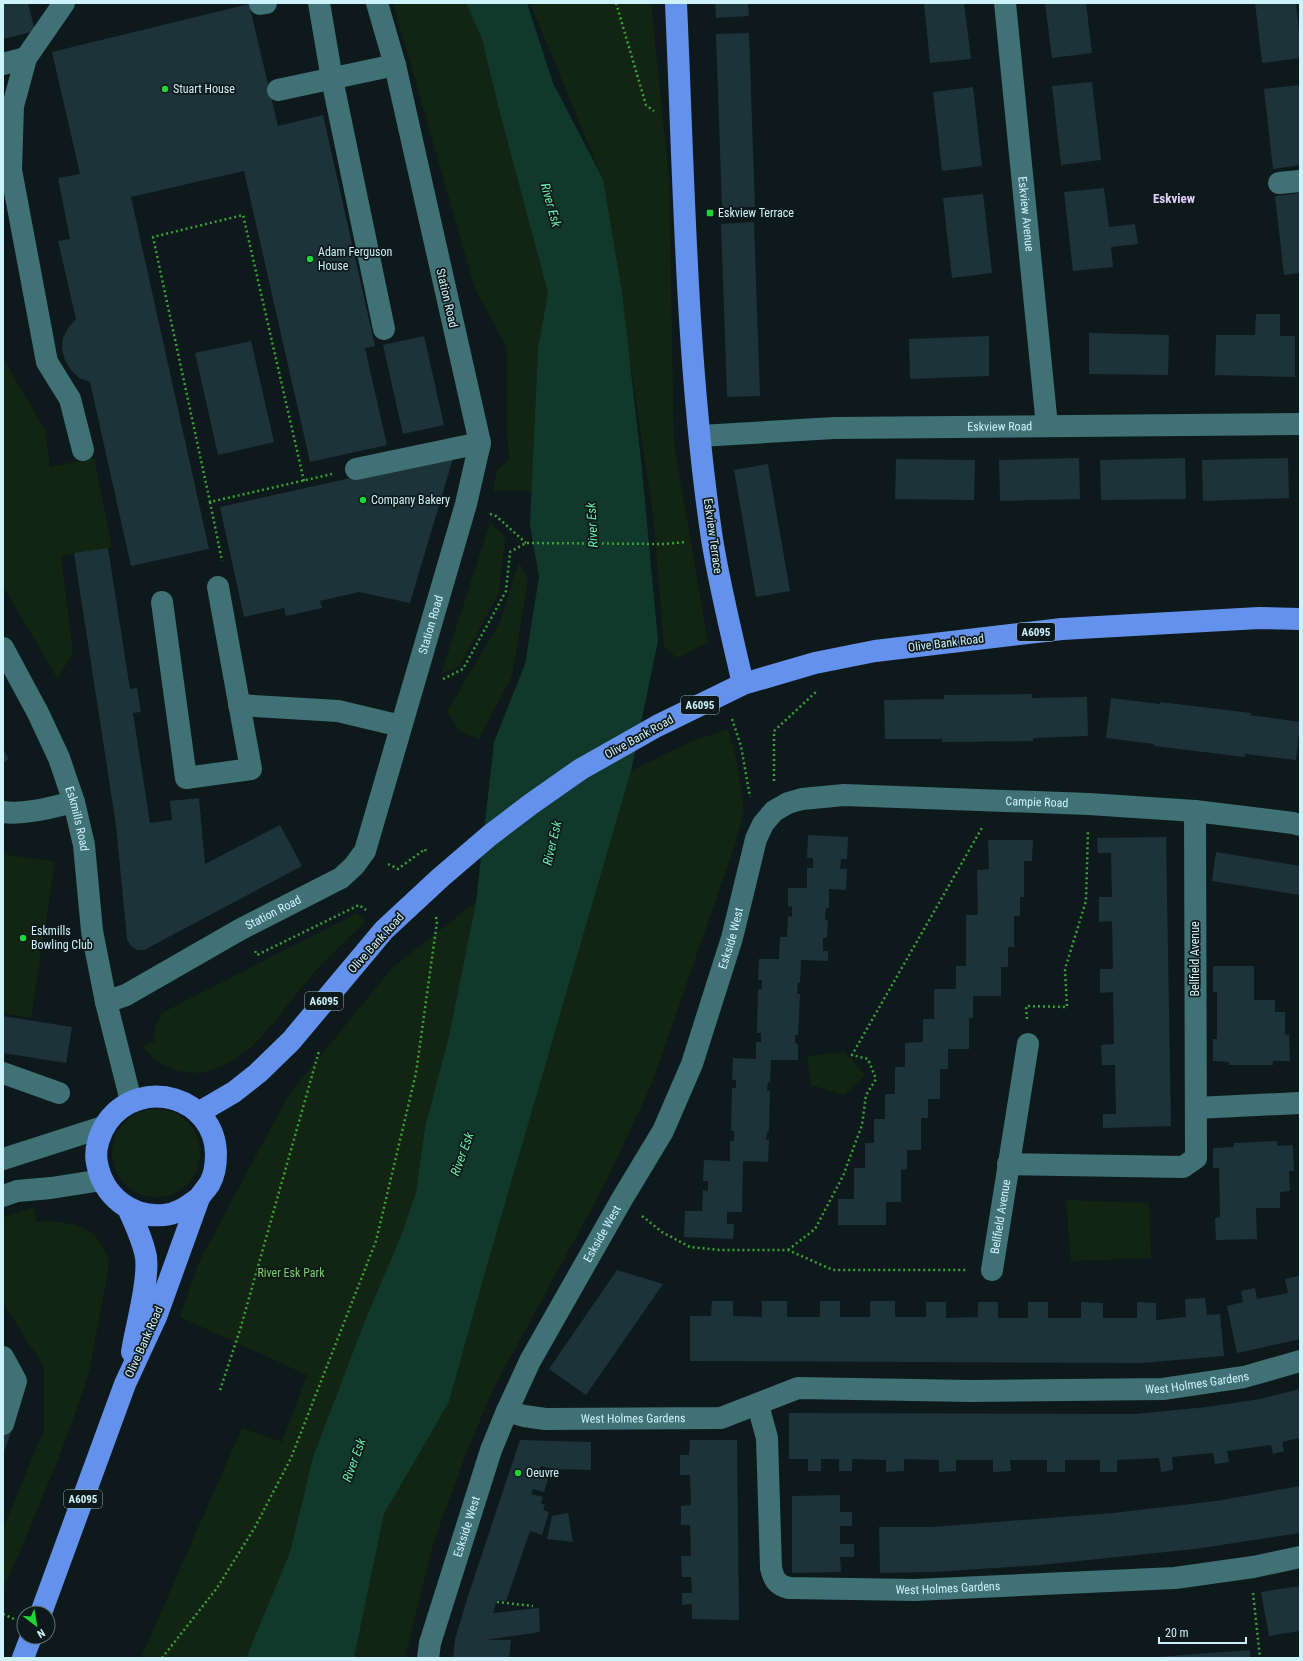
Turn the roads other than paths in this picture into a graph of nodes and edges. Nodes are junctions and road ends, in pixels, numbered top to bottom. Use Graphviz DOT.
graph roads {
  1 [pos="64,3"];
  2 [pos="318,3"];
  3 [pos="377,3"];
  4 [pos="676,3"];
  5 [pos="1005,3"];
  6 [pos="26,58"];
  7 [pos="3,64"];
  8 [pos="395,65"];
  9 [pos="332,79"];
  10 [pos="278,90"];
  11 [pos="384,329"];
  12 [pos="1300,424"];
  13 [pos="1047,426"];
  14 [pos="700,436"];
  15 [pos="480,443"];
  16 [pos="83,450"];
  17 [pos="356,469"];
  18 [pos="218,587"];
  19 [pos="162,602"];
  20 [pos="1300,619"];
  21 [pos="3,648"];
  22 [pos="743,684"];
  23 [pos="239,705"];
  24 [pos="401,726"];
  25 [pos="74,802"];
  26 [pos="774,811"];
  27 [pos="1195,811"];
  28 [pos="3,812"];
  29 [pos="1300,825"];
  30 [pos="106,1002"];
  31 [pos="1028,1044"];
  32 [pos="3,1072"];
  33 [pos="59,1093"];
  34 [pos="131,1101"];
  35 [pos="1300,1103"];
  36 [pos="1196,1108"];
  37 [pos="198,1113"];
  38 [pos="104,1127"];
  39 [pos="3,1159"];
  40 [pos="1008,1164"];
  41 [pos="102,1180"];
  42 [pos="3,1196"];
  43 [pos="199,1198"];
  44 [pos="128,1208"];
  45 [pos="992,1270"];
  46 [pos="3,1357"];
  47 [pos="1300,1361"];
  48 [pos="125,1384"];
  49 [pos="758,1405"];
  50 [pos="507,1411"];
  51 [pos="3,1424"];
  52 [pos="1300,1557"];
  53 [pos="43,1605"];
  54 [pos="29,1645"];
  55 [pos="23,1658"];
  56 [pos="428,1658"];
  1 -- 6 [label="street"];
  2 -- 9 [label="street"];
  3 -- 8 [label="street, Station Road"];
  4 -- 14 [label="main road, Eskview Terrace"];
  5 -- 13 [label="street, Eskview Avenue"];
  6 -- 7 [label="street"];
  6 -- 16 [label="street"];
  8 -- 9 [label="street"];
  8 -- 15 [label="street, Station Road"];
  9 -- 10 [label="street"];
  9 -- 11 [label="street"];
  12 -- 13 [label="street, Eskview Road"];
  13 -- 14 [label="street, Eskview Road"];
  14 -- 22 [label="main road, Eskview Terrace"];
  15 -- 17 [label="street"];
  15 -- 24 [label="street, Station Road"];
  18 -- 23 [label="street"];
  19 -- 23 [label="street"];
  20 -- 22 [label="main road, Olive Bank Road / A6095"];
  21 -- 25 [label="street, Eskmills Road"];
  22 -- 37 [label="main road, Olive Bank Road / A6095"];
  23 -- 24 [label="street"];
  24 -- 30 [label="street, Station Road"];
  25 -- 28 [label="street"];
  25 -- 30 [label="street, Eskmills Road"];
  26 -- 27 [label="street, Campie Road"];
  26 -- 50 [label="street, Eskside West"];
  27 -- 29 [label="street, Campie Road"];
  27 -- 36 [label="street, Bellfield Avenue"];
  30 -- 34 [label="street"];
  31 -- 40 [label="street, Bellfield Avenue"];
  32 -- 33 [label="street"];
  34 -- 37 [label="main road, Olive Bank Road / A6095"];
  34 -- 38 [label="main road, Olive Bank Road / A6095"];
  35 -- 36 [label="street"];
  36 -- 40 [label="street, Bellfield Avenue"];
  37 -- 43 [label="main road, Olive Bank Road / A6095"];
  38 -- 39 [label="street"];
  38 -- 41 [label="main road, Olive Bank Road / A6095"];
  40 -- 45 [label="street, Bellfield Avenue"];
  41 -- 42 [label="street"];
  41 -- 44 [label="main road, Olive Bank Road / A6095"];
  43 -- 44 [label="main road, Olive Bank Road / A6095"];
  43 -- 48 [label="main road, Olive Bank Road / A6095"];
  44 -- 48 [label="main road, Olive Bank Road / A6095"];
  46 -- 51 [label="street"];
  47 -- 49 [label="street, West Holmes Gardens"];
  48 -- 53 [label="main road, A6095"];
  49 -- 50 [label="street, West Holmes Gardens"];
  49 -- 52 [label="street, West Holmes Gardens"];
  50 -- 56 [label="street, Eskside West"];
  54 -- 55 [label="main road"];
}
